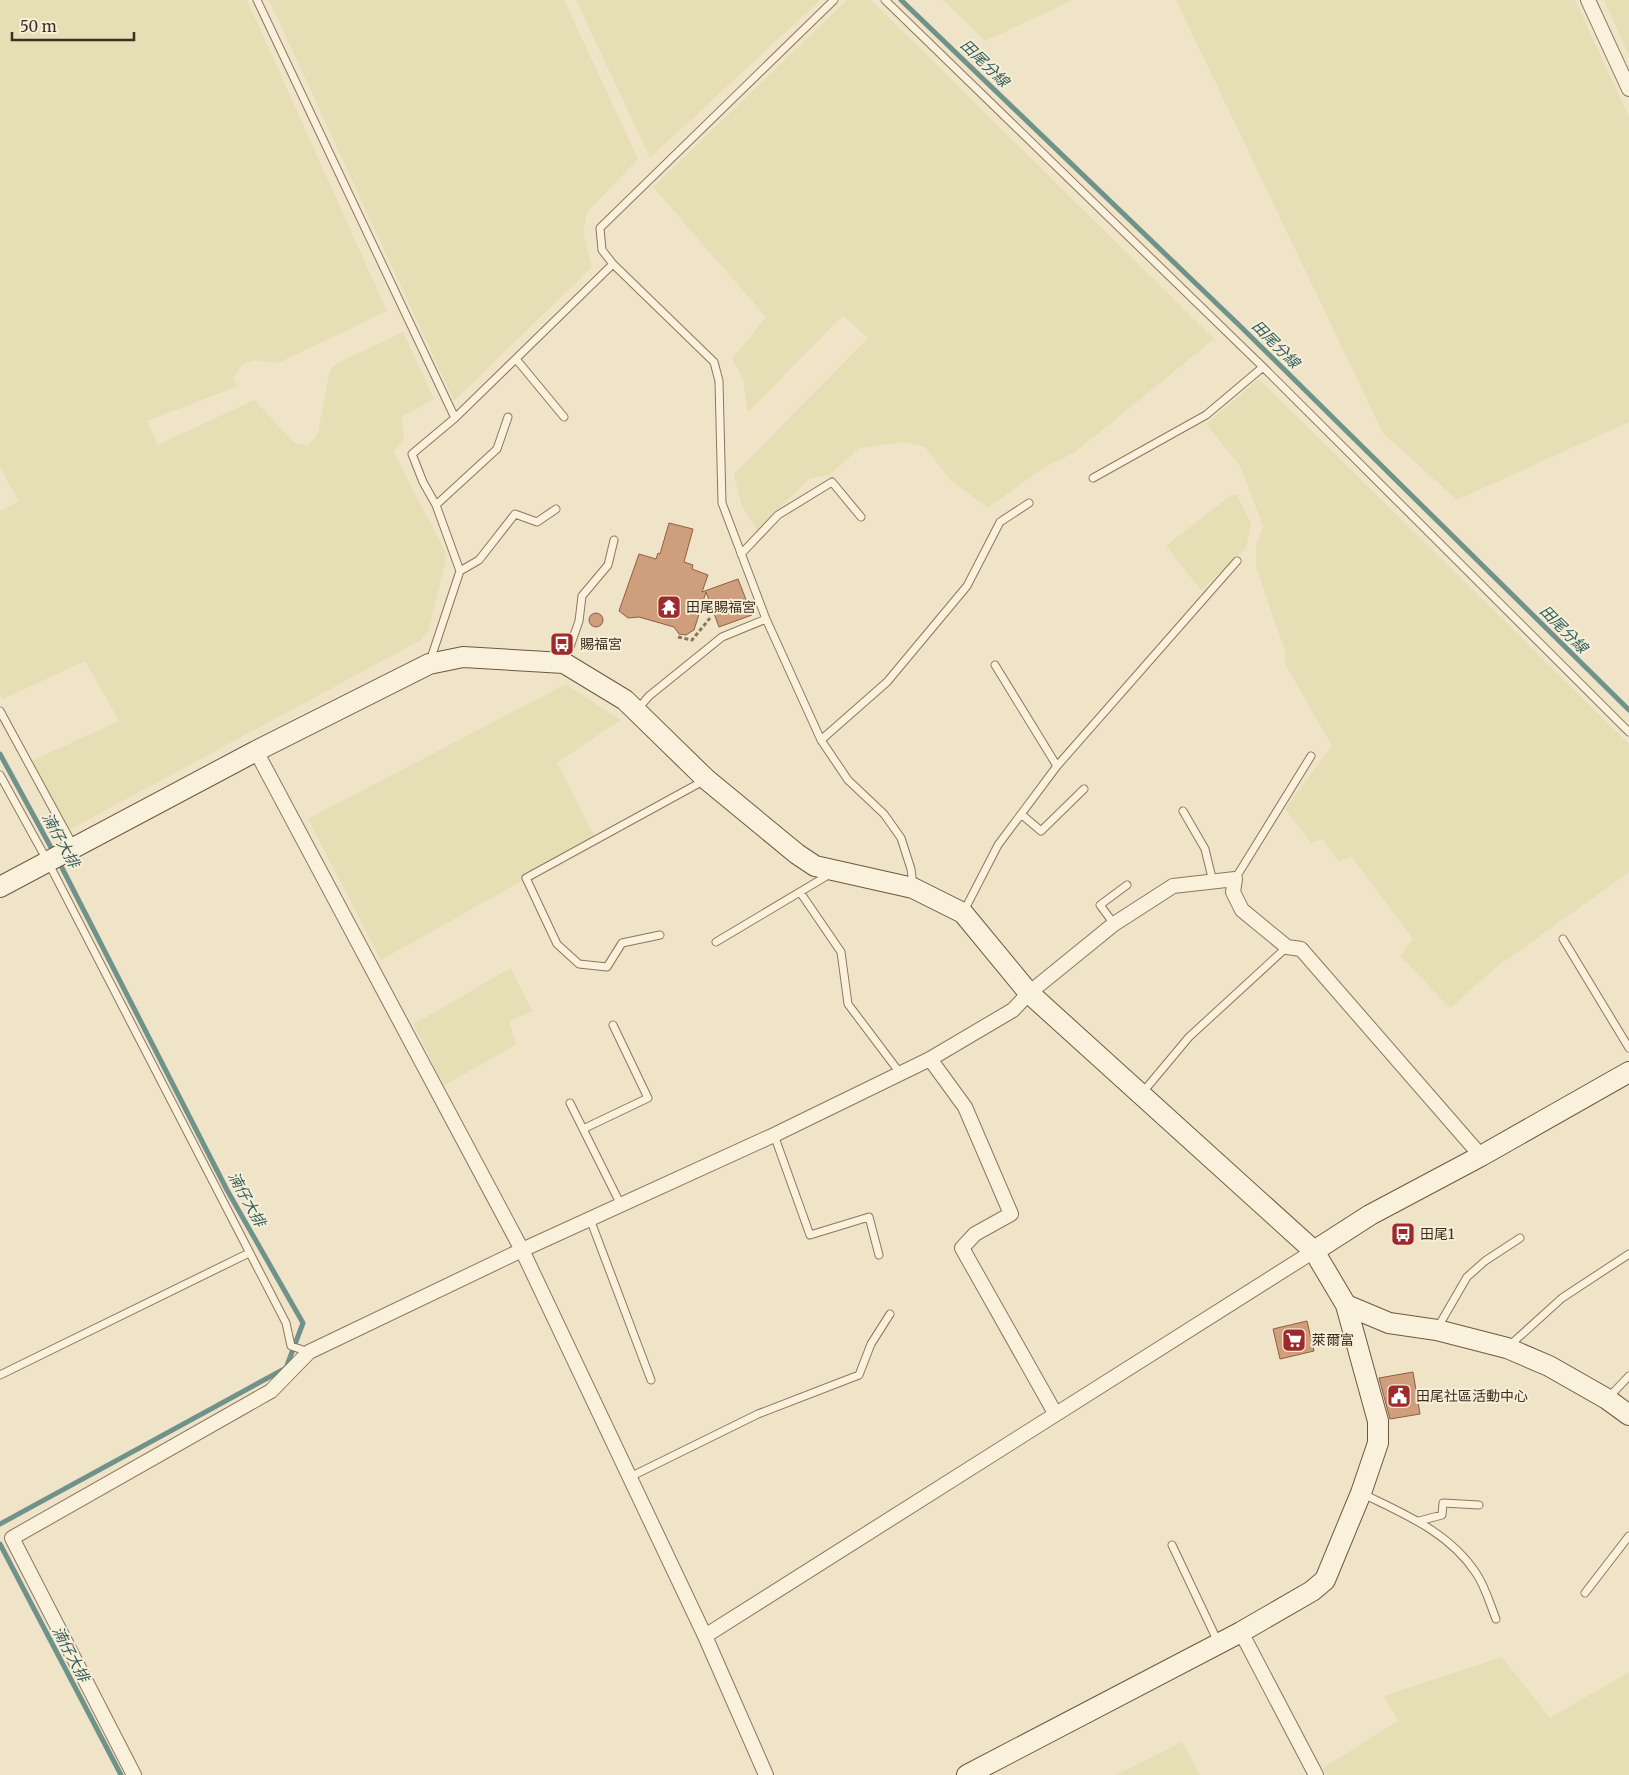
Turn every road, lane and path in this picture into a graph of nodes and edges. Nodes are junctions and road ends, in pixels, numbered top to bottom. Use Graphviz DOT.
graph roads {
  1 [pos="257,0"];
  2 [pos="834,0"];
  3 [pos="885,0"];
  4 [pos="1588,0"];
  5 [pos="1629,89"];
  6 [pos="613,264"];
  7 [pos="516,359"];
  8 [pos="1263,367"];
  9 [pos="508,416"];
  10 [pos="564,417"];
  11 [pos="455,418"];
  12 [pos="1093,478"];
  13 [pos="1029,503"];
  14 [pos="436,505"];
  15 [pos="556,509"];
  16 [pos="861,517"];
  17 [pos="614,540"];
  18 [pos="741,554"];
  19 [pos="1237,561"];
  20 [pos="460,571"];
  21 [pos="710,618"];
  22 [pos="766,618"];
  23 [pos="678,637"];
  24 [pos="429,664"];
  25 [pos="564,664"];
  26 [pos="995,664"];
  27 [pos="629,702"];
  28 [pos="0,711"];
  29 [pos="1629,732"];
  30 [pos="822,740"];
  31 [pos="256,751"];
  32 [pos="1311,756"];
  33 [pos="1057,766"];
  34 [pos="0,775"];
  35 [pos="706,779"];
  36 [pos="1084,789"];
  37 [pos="1184,811"];
  38 [pos="1021,814"];
  39 [pos="59,856"];
  40 [pos="834,871"];
  41 [pos="1236,879"];
  42 [pos="1213,882"];
  43 [pos="1127,885"];
  44 [pos="0,887"];
  45 [pos="913,888"];
  46 [pos="800,892"];
  47 [pos="963,913"];
  48 [pos="1114,924"];
  49 [pos="660,935"];
  50 [pos="1563,939"];
  51 [pos="716,942"];
  52 [pos="1286,947"];
  53 [pos="1030,992"];
  54 [pos="613,1025"];
  55 [pos="1629,1048"];
  56 [pos="930,1059"];
  57 [pos="1629,1072"];
  58 [pos="900,1073"];
  59 [pos="1141,1094"];
  60 [pos="570,1103"];
  61 [pos="583,1129"];
  62 [pos="774,1135"];
  63 [pos="1482,1156"];
  64 [pos="621,1205"];
  65 [pos="590,1219"];
  66 [pos="1520,1238"];
  67 [pos="522,1250"];
  68 [pos="1314,1251"];
  69 [pos="249,1252"];
  70 [pos="1629,1254"];
  71 [pos="879,1255"];
  72 [pos="1346,1305"];
  73 [pos="890,1314"];
  74 [pos="1437,1330"];
  75 [pos="1507,1348"];
  76 [pos="309,1352"];
  77 [pos="0,1375"];
  78 [pos="1629,1376"];
  79 [pos="650,1380"];
  80 [pos="1607,1399"];
  81 [pos="1055,1413"];
  82 [pos="1629,1415"];
  83 [pos="630,1477"];
  84 [pos="1361,1493"];
  85 [pos="1479,1505"];
  86 [pos="1419,1521"];
  87 [pos="1629,1536"];
  88 [pos="1172,1546"];
  89 [pos="1585,1593"];
  90 [pos="1496,1619"];
  91 [pos="1242,1632"];
  92 [pos="705,1636"];
  93 [pos="1218,1642"];
  94 [pos="134,1775"];
  95 [pos="766,1775"];
  96 [pos="967,1775"];
  97 [pos="1316,1775"];
  1 -- 11 [label="lane"];
  2 -- 6 [label="lane"];
  3 -- 8 [label="lane"];
  4 -- 5 [label="street"];
  6 -- 7 [label="lane"];
  6 -- 18 [label="lane"];
  7 -- 10 [label="lane"];
  7 -- 11 [label="lane"];
  8 -- 12 [label="lane"];
  8 -- 29 [label="lane"];
  9 -- 14 [label="lane"];
  11 -- 14 [label="lane"];
  13 -- 30 [label="lane"];
  14 -- 20 [label="lane"];
  15 -- 20 [label="lane"];
  16 -- 18 [label="lane"];
  17 -- 25 [label="lane"];
  18 -- 22 [label="lane"];
  19 -- 33 [label="lane"];
  20 -- 24 [label="lane"];
  21 -- 23 [label="path"];
  22 -- 27 [label="lane"];
  22 -- 30 [label="lane"];
  24 -- 25 [label="street"];
  24 -- 31 [label="street"];
  25 -- 27 [label="street"];
  26 -- 33 [label="lane"];
  27 -- 35 [label="street"];
  28 -- 39 [label="lane"];
  30 -- 45 [label="lane"];
  31 -- 39 [label="street"];
  31 -- 67 [label="street"];
  32 -- 41 [label="lane"];
  33 -- 38 [label="lane"];
  34 -- 39 [label="lane"];
  35 -- 40 [label="street"];
  35 -- 49 [label="lane"];
  36 -- 38 [label="lane"];
  37 -- 42 [label="lane"];
  38 -- 47 [label="lane"];
  39 -- 44 [label="street"];
  39 -- 69 [label="lane"];
  40 -- 45 [label="street"];
  40 -- 46 [label="lane"];
  41 -- 42 [label="street"];
  41 -- 52 [label="street"];
  42 -- 48 [label="street"];
  43 -- 48 [label="lane"];
  45 -- 47 [label="street"];
  46 -- 51 [label="lane"];
  46 -- 58 [label="lane"];
  47 -- 53 [label="street"];
  48 -- 53 [label="street"];
  50 -- 55 [label="lane"];
  52 -- 59 [label="lane"];
  52 -- 63 [label="street"];
  53 -- 56 [label="street"];
  53 -- 59 [label="street"];
  54 -- 61 [label="lane"];
  56 -- 58 [label="street"];
  56 -- 81 [label="street"];
  57 -- 63 [label="street"];
  58 -- 62 [label="street"];
  59 -- 68 [label="street"];
  60 -- 61 [label="lane"];
  61 -- 64 [label="lane"];
  62 -- 64 [label="street"];
  62 -- 71 [label="lane"];
  63 -- 68 [label="street"];
  64 -- 65 [label="street"];
  65 -- 67 [label="street"];
  65 -- 79 [label="lane"];
  66 -- 74 [label="lane"];
  67 -- 76 [label="street"];
  67 -- 83 [label="street"];
  68 -- 72 [label="street"];
  68 -- 81 [label="street"];
  69 -- 76 [label="lane"];
  69 -- 77 [label="lane"];
  70 -- 75 [label="lane"];
  72 -- 74 [label="street"];
  72 -- 84 [label="street"];
  73 -- 83 [label="lane"];
  74 -- 75 [label="street"];
  75 -- 80 [label="street"];
  76 -- 94 [label="street"];
  78 -- 80 [label="lane"];
  80 -- 82 [label="street"];
  81 -- 92 [label="street"];
  83 -- 92 [label="street"];
  84 -- 86 [label="lane"];
  84 -- 91 [label="street"];
  85 -- 86 [label="lane"];
  86 -- 90 [label="lane"];
  87 -- 89 [label="lane"];
  88 -- 93 [label="lane"];
  91 -- 93 [label="street"];
  91 -- 97 [label="street"];
  92 -- 95 [label="street"];
  93 -- 96 [label="street"];
}
